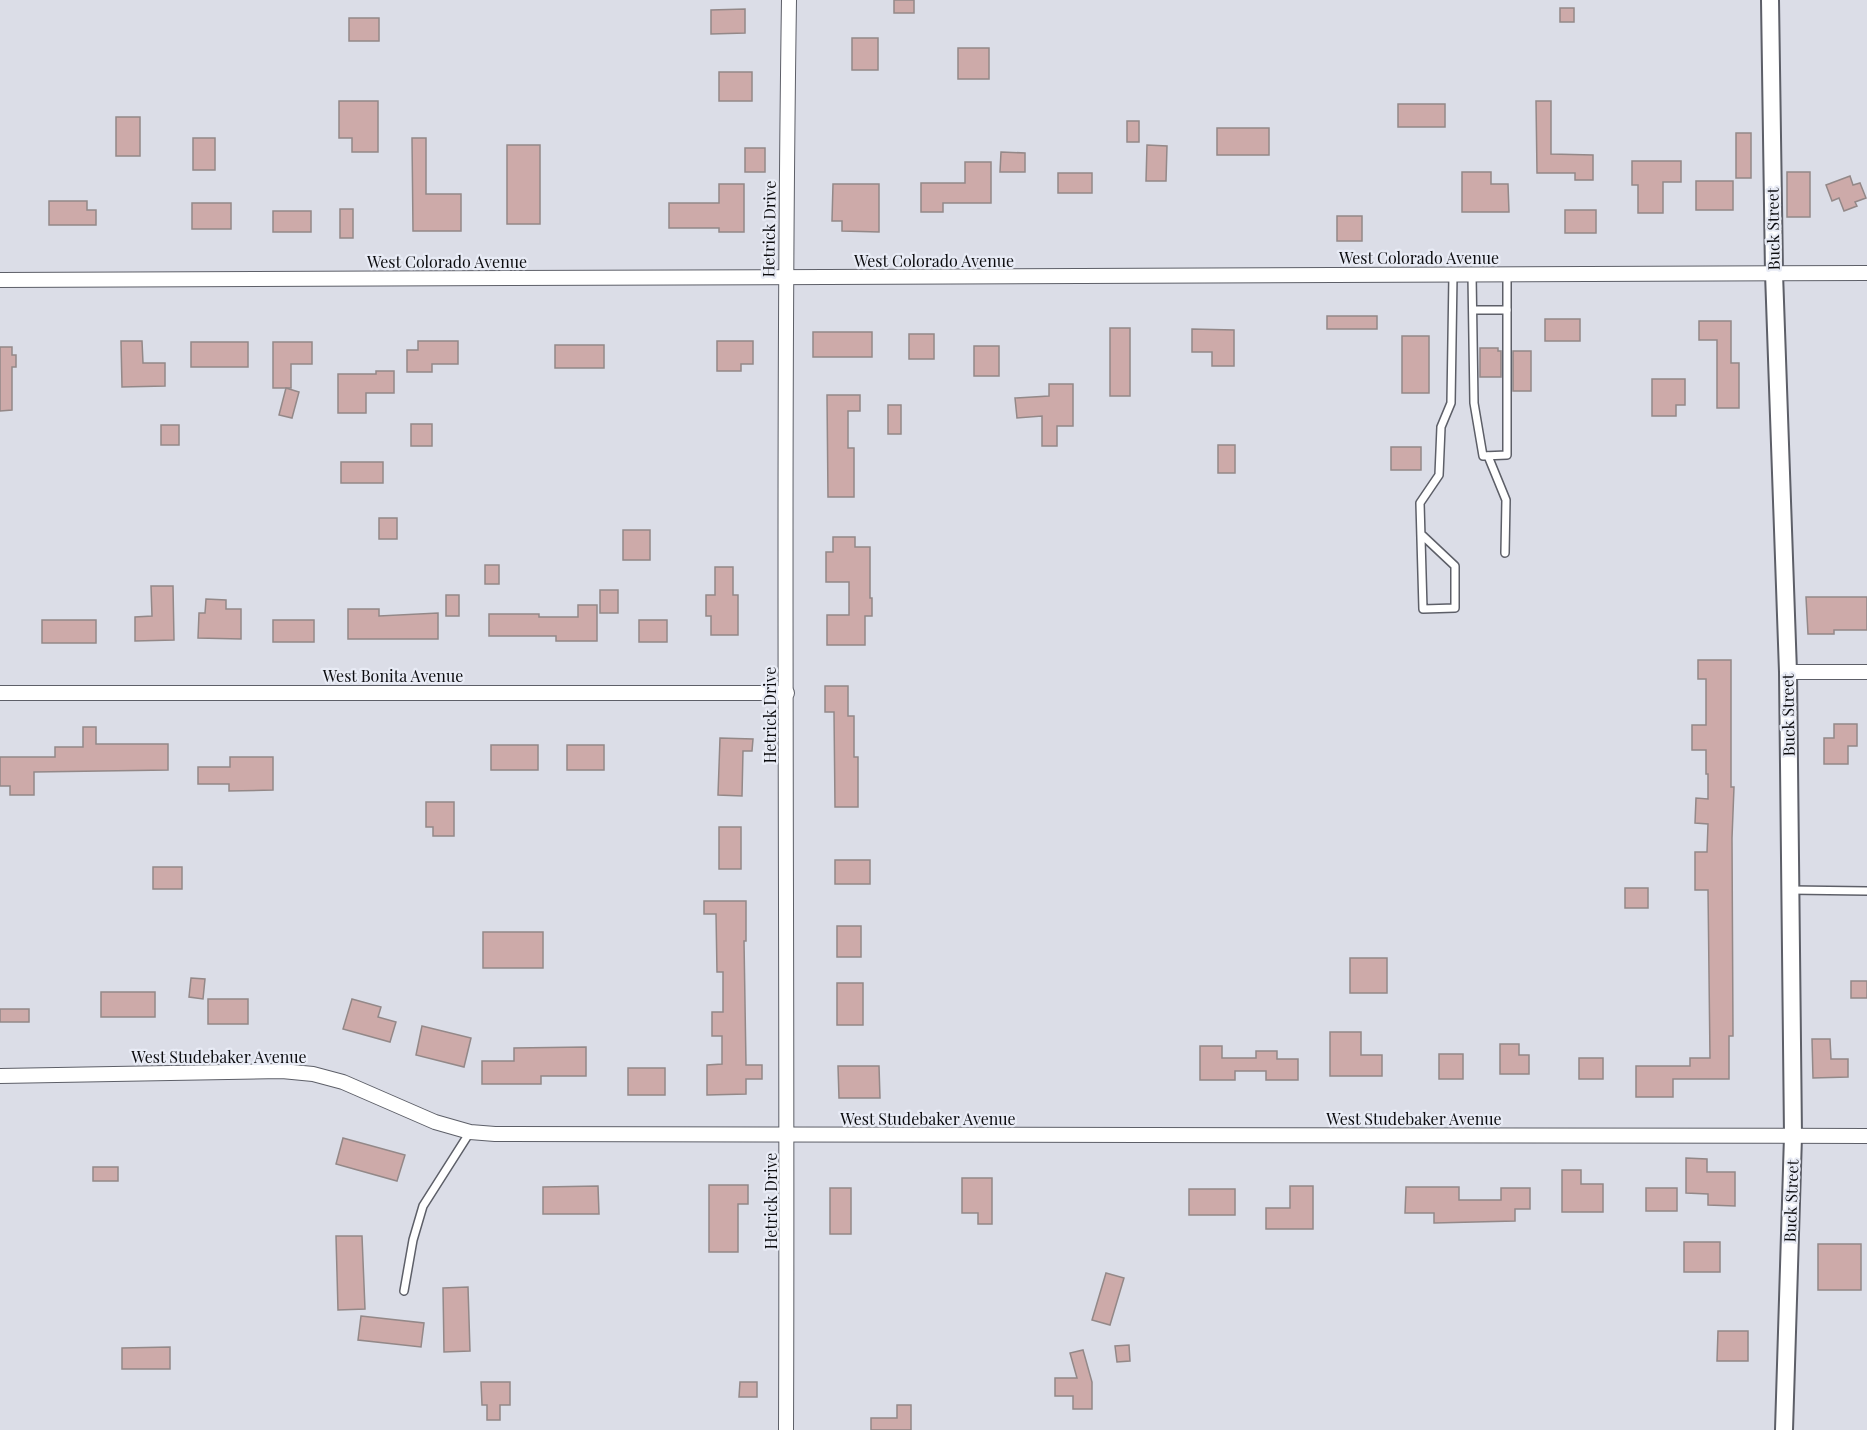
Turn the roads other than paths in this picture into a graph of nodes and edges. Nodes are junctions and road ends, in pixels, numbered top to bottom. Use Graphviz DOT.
graph roads {
  1 [pos="789,0"];
  2 [pos="1770,0"];
  3 [pos="1774,273"];
  4 [pos="1867,273"];
  5 [pos="1507,274"];
  6 [pos="1453,275"];
  7 [pos="1472,275"];
  8 [pos="785,277"];
  9 [pos="0,280"];
  10 [pos="1473,310"];
  11 [pos="1507,310"];
  12 [pos="1488,456"];
  13 [pos="1421,534"];
  14 [pos="1505,553"];
  15 [pos="1788,672"];
  16 [pos="1867,672"];
  17 [pos="0,693"];
  18 [pos="787,693"];
  19 [pos="1790,890"];
  20 [pos="1867,891"];
  21 [pos="0,1076"];
  22 [pos="470,1132"];
  23 [pos="787,1135"];
  24 [pos="1793,1136"];
  25 [pos="1867,1136"];
  26 [pos="404,1291"];
  27 [pos="786,1430"];
  28 [pos="1785,1430"];
  1 -- 8 [label="street, Hetrick Drive"];
  2 -- 3 [label="street, Buck Street"];
  3 -- 4 [label="street, West Colorado Avenue"];
  3 -- 5 [label="street, West Colorado Avenue"];
  3 -- 15 [label="street, Buck Street"];
  5 -- 7 [label="street, West Colorado Avenue"];
  5 -- 11 [label="lane"];
  6 -- 7 [label="street, West Colorado Avenue"];
  6 -- 8 [label="street, West Colorado Avenue"];
  6 -- 13 [label="lane"];
  7 -- 10 [label="lane"];
  8 -- 9 [label="street, West Colorado Avenue"];
  8 -- 18 [label="street, Hetrick Drive"];
  10 -- 11 [label="lane"];
  10 -- 12 [label="lane"];
  11 -- 12 [label="lane"];
  12 -- 14 [label="lane"];
  13 -- 13 [label="lane"];
  15 -- 16 [label="street"];
  15 -- 19 [label="street, Buck Street"];
  17 -- 18 [label="street, West Bonita Avenue"];
  18 -- 23 [label="street, Hetrick Drive"];
  19 -- 20 [label="lane"];
  19 -- 24 [label="street, Buck Street"];
  21 -- 22 [label="street, West Studebaker Avenue"];
  22 -- 23 [label="street, West Studebaker Avenue"];
  22 -- 26 [label="lane"];
  23 -- 24 [label="street, West Studebaker Avenue"];
  23 -- 27 [label="street, Hetrick Drive"];
  24 -- 25 [label="street, West Studebaker Avenue"];
  24 -- 28 [label="street, Buck Street"];
}
